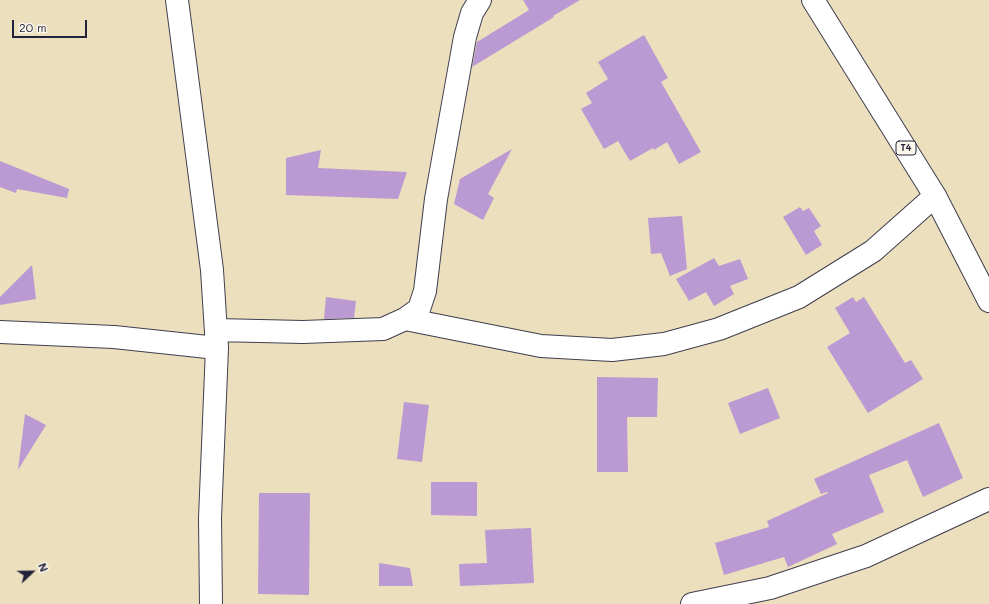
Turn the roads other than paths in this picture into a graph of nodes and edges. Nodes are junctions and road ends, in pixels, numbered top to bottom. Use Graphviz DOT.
graph roads {
  1 [pos="177,0"];
  2 [pos="480,0"];
  3 [pos="813,0"];
  4 [pos="935,196"];
  5 [pos="989,301"];
  6 [pos="405,319"];
  7 [pos="0,332"];
  8 [pos="217,339"];
  9 [pos="989,499"];
  10 [pos="773,596"];
  11 [pos="211,604"];
  12 [pos="692,604"];
  1 -- 8 [label="main road"];
  2 -- 6 [label="main road"];
  3 -- 4 [label="main road, T4"];
  4 -- 5 [label="main road, T4"];
  4 -- 6 [label="main road"];
  6 -- 8 [label="main road"];
  7 -- 8 [label="main road"];
  8 -- 11 [label="main road"];
  9 -- 10 [label="main road"];
  10 -- 12 [label="main road"];
}
